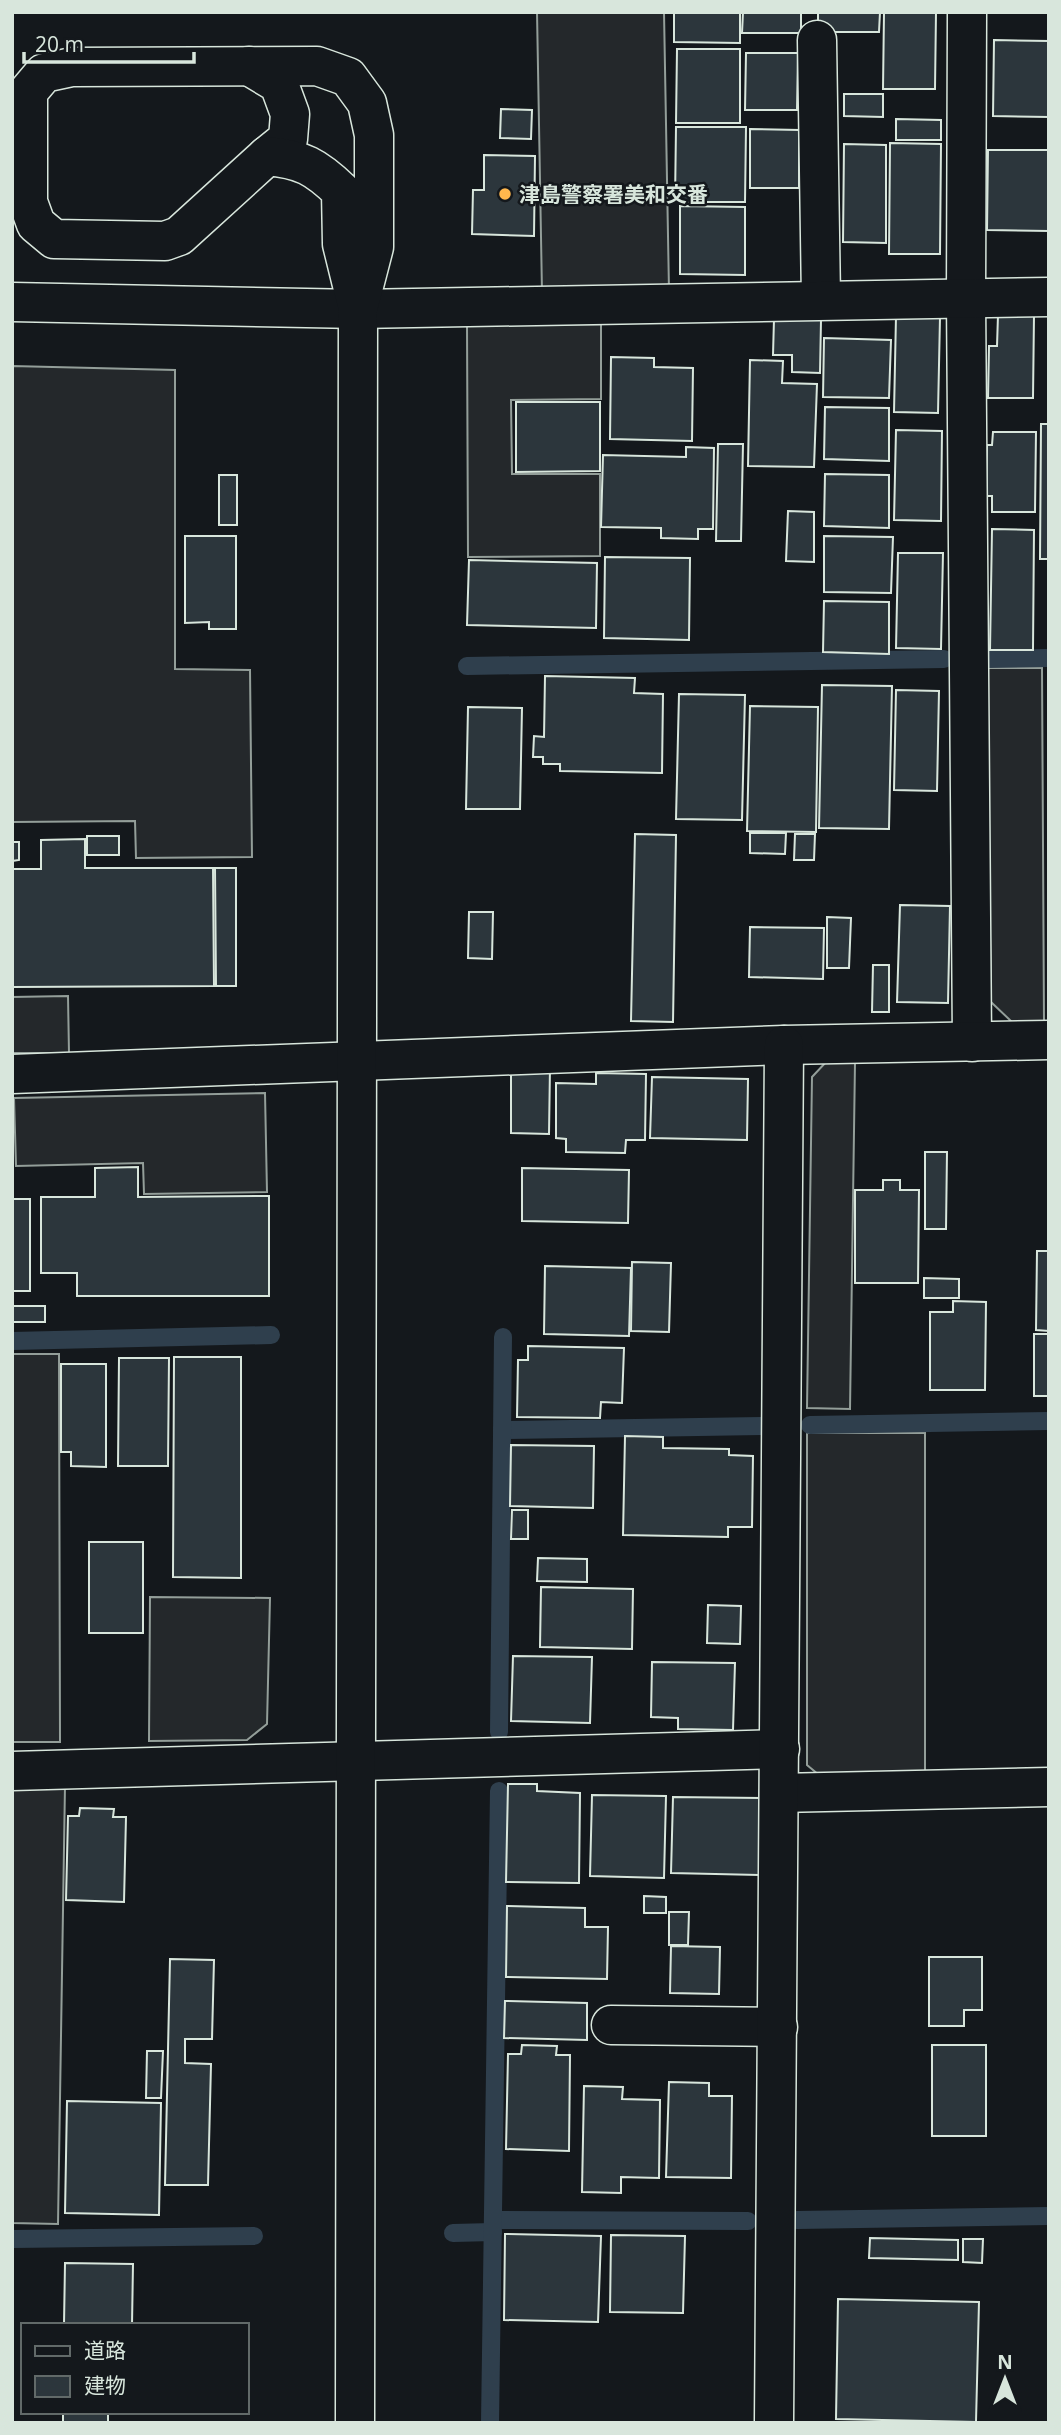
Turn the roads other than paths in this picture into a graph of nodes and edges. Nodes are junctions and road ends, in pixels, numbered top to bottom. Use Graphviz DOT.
graph roads {
  1 [pos="967,12"];
  2 [pos="817,40"];
  3 [pos="249,66"];
  4 [pos="267,156"];
  5 [pos="1049,297"];
  6 [pos="966,298"];
  7 [pos="821,300"];
  8 [pos="12,302"];
  9 [pos="358,309"];
  10 [pos="1049,1040"];
  11 [pos="972,1042"];
  12 [pos="784,1045"];
  13 [pos="356,1060"];
  14 [pos="12,1074"];
  15 [pos="780,1749"];
  16 [pos="356,1763"];
  17 [pos="12,1771"];
  18 [pos="1049,1787"];
  19 [pos="779,1793"];
  20 [pos="611,2025"];
  21 [pos="778,2027"];
  22 [pos="355,2423"];
  23 [pos="774,2423"];
  1 -- 6 [label="street"];
  2 -- 7 [label="street"];
  3 -- 4 [label="street"];
  3 -- 4 [label="street"];
  3 -- 9 [label="street"];
  4 -- 9 [label="street"];
  5 -- 6 [label="street"];
  6 -- 7 [label="street"];
  6 -- 11 [label="street"];
  7 -- 9 [label="street"];
  8 -- 9 [label="street"];
  9 -- 13 [label="street"];
  10 -- 11 [label="street"];
  11 -- 12 [label="street"];
  12 -- 13 [label="street"];
  12 -- 15 [label="street"];
  13 -- 14 [label="street"];
  13 -- 16 [label="street"];
  15 -- 16 [label="street"];
  15 -- 19 [label="street"];
  16 -- 17 [label="street"];
  16 -- 22 [label="street"];
  18 -- 19 [label="street"];
  19 -- 21 [label="street"];
  20 -- 21 [label="street"];
  21 -- 23 [label="street"];
}
